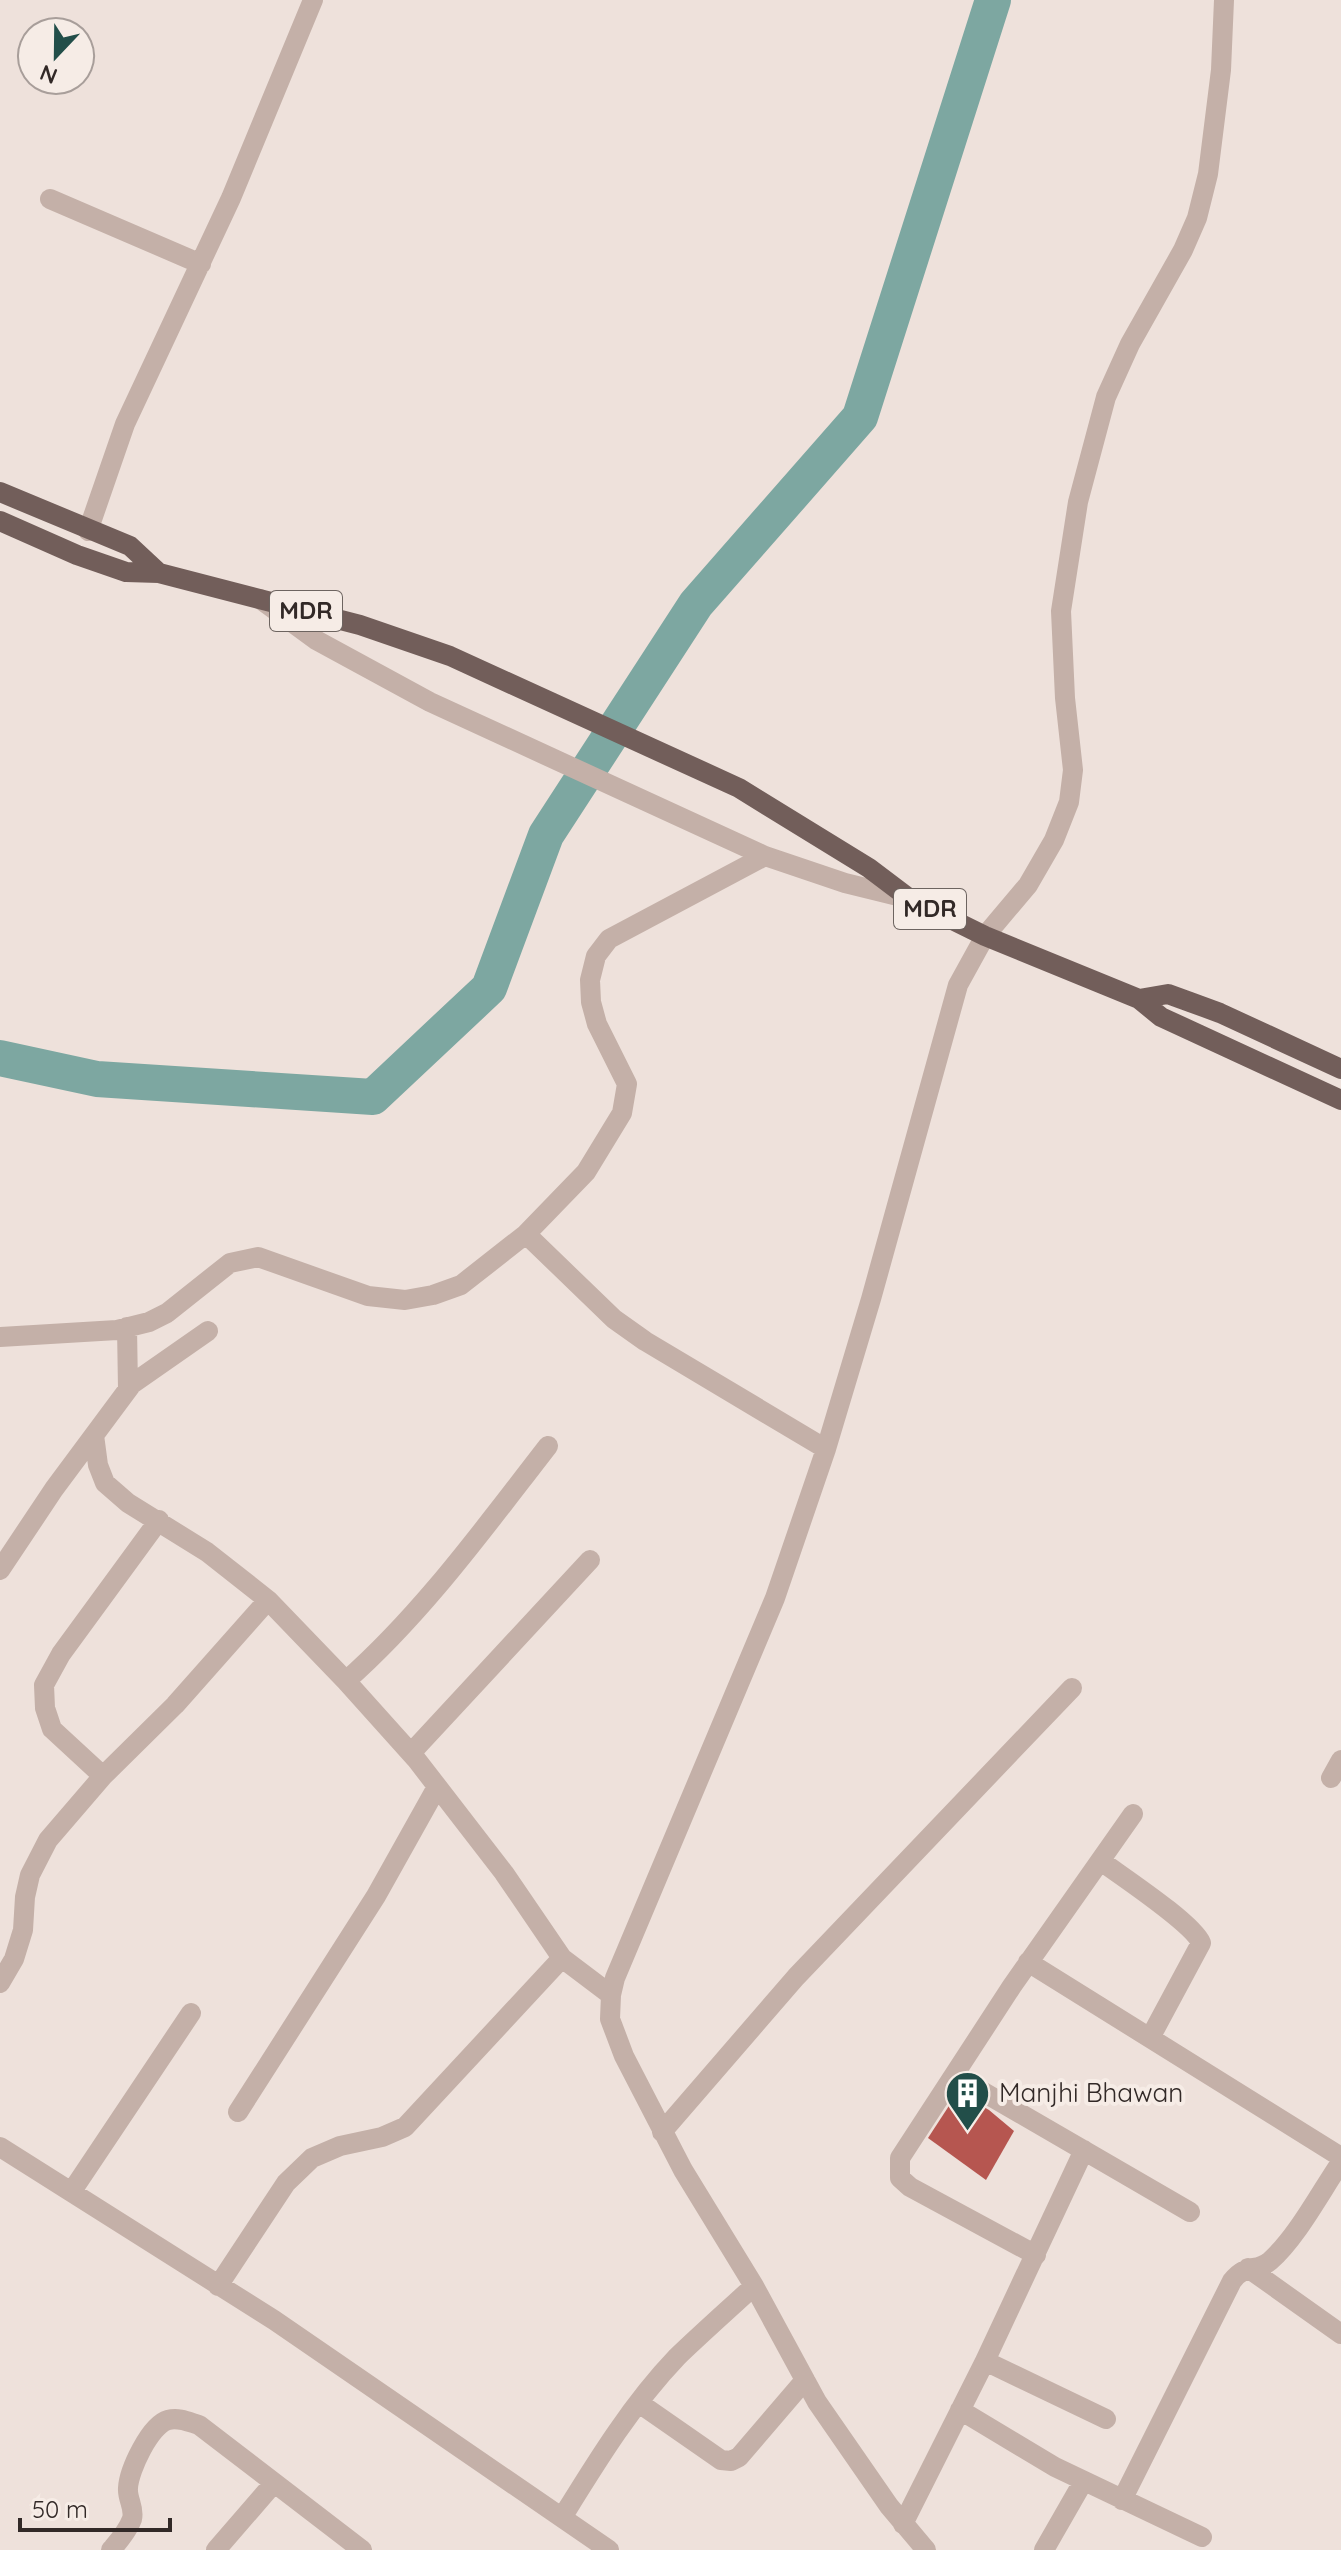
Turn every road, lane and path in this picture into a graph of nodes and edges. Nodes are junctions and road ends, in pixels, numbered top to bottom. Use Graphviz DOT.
graph roads {
  1 [pos="313,0"];
  2 [pos="1224,0"];
  3 [pos="50,199"];
  4 [pos="201,264"];
  5 [pos="0,492"];
  6 [pos="0,521"];
  7 [pos="88,531"];
  8 [pos="159,573"];
  9 [pos="260,599"];
  10 [pos="765,856"];
  11 [pos="910,899"];
  12 [pos="985,936"];
  13 [pos="1139,999"];
  14 [pos="1341,1069"];
  15 [pos="1341,1100"];
  16 [pos="526,1234"];
  17 [pos="127,1327"];
  18 [pos="208,1331"];
  19 [pos="0,1337"];
  20 [pos="128,1389"];
  21 [pos="94,1435"];
  22 [pos="548,1446"];
  23 [pos="826,1449"];
  24 [pos="159,1520"];
  25 [pos="590,1560"];
  26 [pos="0,1570"];
  27 [pos="268,1600"];
  28 [pos="346,1681"];
  29 [pos="1072,1688"];
  30 [pos="411,1753"];
  31 [pos="103,1776"];
  32 [pos="437,1787"];
  33 [pos="1133,1814"];
  34 [pos="1101,1861"];
  35 [pos="562,1958"];
  36 [pos="1028,1962"];
  37 [pos="0,1983"];
  38 [pos="611,1995"];
  39 [pos="191,2013"];
  40 [pos="1150,2038"];
  41 [pos="954,2075"];
  42 [pos="238,2112"];
  43 [pos="662,2132"];
  44 [pos="0,2147"];
  45 [pos="1084,2150"];
  46 [pos="1341,2160"];
  47 [pos="72,2191"];
  48 [pos="1190,2212"];
  49 [pos="1036,2255"];
  50 [pos="1248,2268"];
  51 [pos="218,2286"];
  52 [pos="754,2286"];
  53 [pos="1341,2334"];
  54 [pos="985,2361"];
  55 [pos="805,2380"];
  56 [pos="639,2403"];
  57 [pos="960,2410"];
  58 [pos="1106,2419"];
  59 [pos="1083,2482"];
  60 [pos="274,2483"];
  61 [pos="1122,2500"];
  62 [pos="563,2516"];
  63 [pos="903,2524"];
  64 [pos="1202,2537"];
  65 [pos="111,2550"];
  66 [pos="216,2550"];
  67 [pos="362,2550"];
  68 [pos="609,2550"];
  69 [pos="926,2550"];
  70 [pos="1044,2550"];
  1 -- 4 [label="street"];
  2 -- 12 [label="street"];
  3 -- 4 [label="street"];
  4 -- 7 [label="street"];
  5 -- 7 [label="main road, MDR"];
  6 -- 8 [label="main road, MDR"];
  7 -- 8 [label="main road, MDR"];
  8 -- 9 [label="main road, MDR"];
  9 -- 10 [label="street"];
  9 -- 11 [label="main road, MDR"];
  10 -- 11 [label="street"];
  10 -- 16 [label="street"];
  11 -- 12 [label="main road, MDR"];
  12 -- 13 [label="main road, MDR"];
  12 -- 23 [label="street"];
  13 -- 14 [label="main road, MDR"];
  13 -- 15 [label="main road, MDR"];
  16 -- 17 [label="street"];
  16 -- 23 [label="street"];
  17 -- 19 [label="street"];
  17 -- 20 [label="street"];
  18 -- 20 [label="street"];
  20 -- 21 [label="street"];
  21 -- 24 [label="street"];
  21 -- 26 [label="street"];
  22 -- 28 [label="street"];
  23 -- 38 [label="street"];
  24 -- 27 [label="street"];
  24 -- 31 [label="street"];
  25 -- 30 [label="street"];
  27 -- 28 [label="street"];
  27 -- 31 [label="street"];
  28 -- 30 [label="street"];
  29 -- 43 [label="street"];
  30 -- 32 [label="street"];
  31 -- 37 [label="street"];
  32 -- 35 [label="street"];
  32 -- 42 [label="street"];
  33 -- 34 [label="street"];
  34 -- 36 [label="street"];
  34 -- 40 [label="street"];
  35 -- 38 [label="street"];
  35 -- 51 [label="street"];
  36 -- 40 [label="street"];
  36 -- 41 [label="street"];
  38 -- 43 [label="street"];
  39 -- 47 [label="street"];
  40 -- 46 [label="street"];
  41 -- 45 [label="street"];
  41 -- 49 [label="street"];
  43 -- 52 [label="street"];
  44 -- 47 [label="street"];
  45 -- 48 [label="street"];
  45 -- 49 [label="street"];
  46 -- 50 [label="street"];
  47 -- 51 [label="street"];
  49 -- 54 [label="street"];
  50 -- 53 [label="street"];
  50 -- 61 [label="street"];
  51 -- 62 [label="street"];
  52 -- 55 [label="street"];
  52 -- 56 [label="street"];
  54 -- 57 [label="street"];
  54 -- 58 [label="street"];
  55 -- 56 [label="street"];
  55 -- 63 [label="street"];
  56 -- 62 [label="street"];
  57 -- 59 [label="street"];
  57 -- 63 [label="street"];
  59 -- 61 [label="street"];
  59 -- 70 [label="street"];
  60 -- 65 [label="street"];
  60 -- 66 [label="street"];
  60 -- 67 [label="street"];
  61 -- 64 [label="street"];
  62 -- 68 [label="street"];
  63 -- 69 [label="street"];
}
